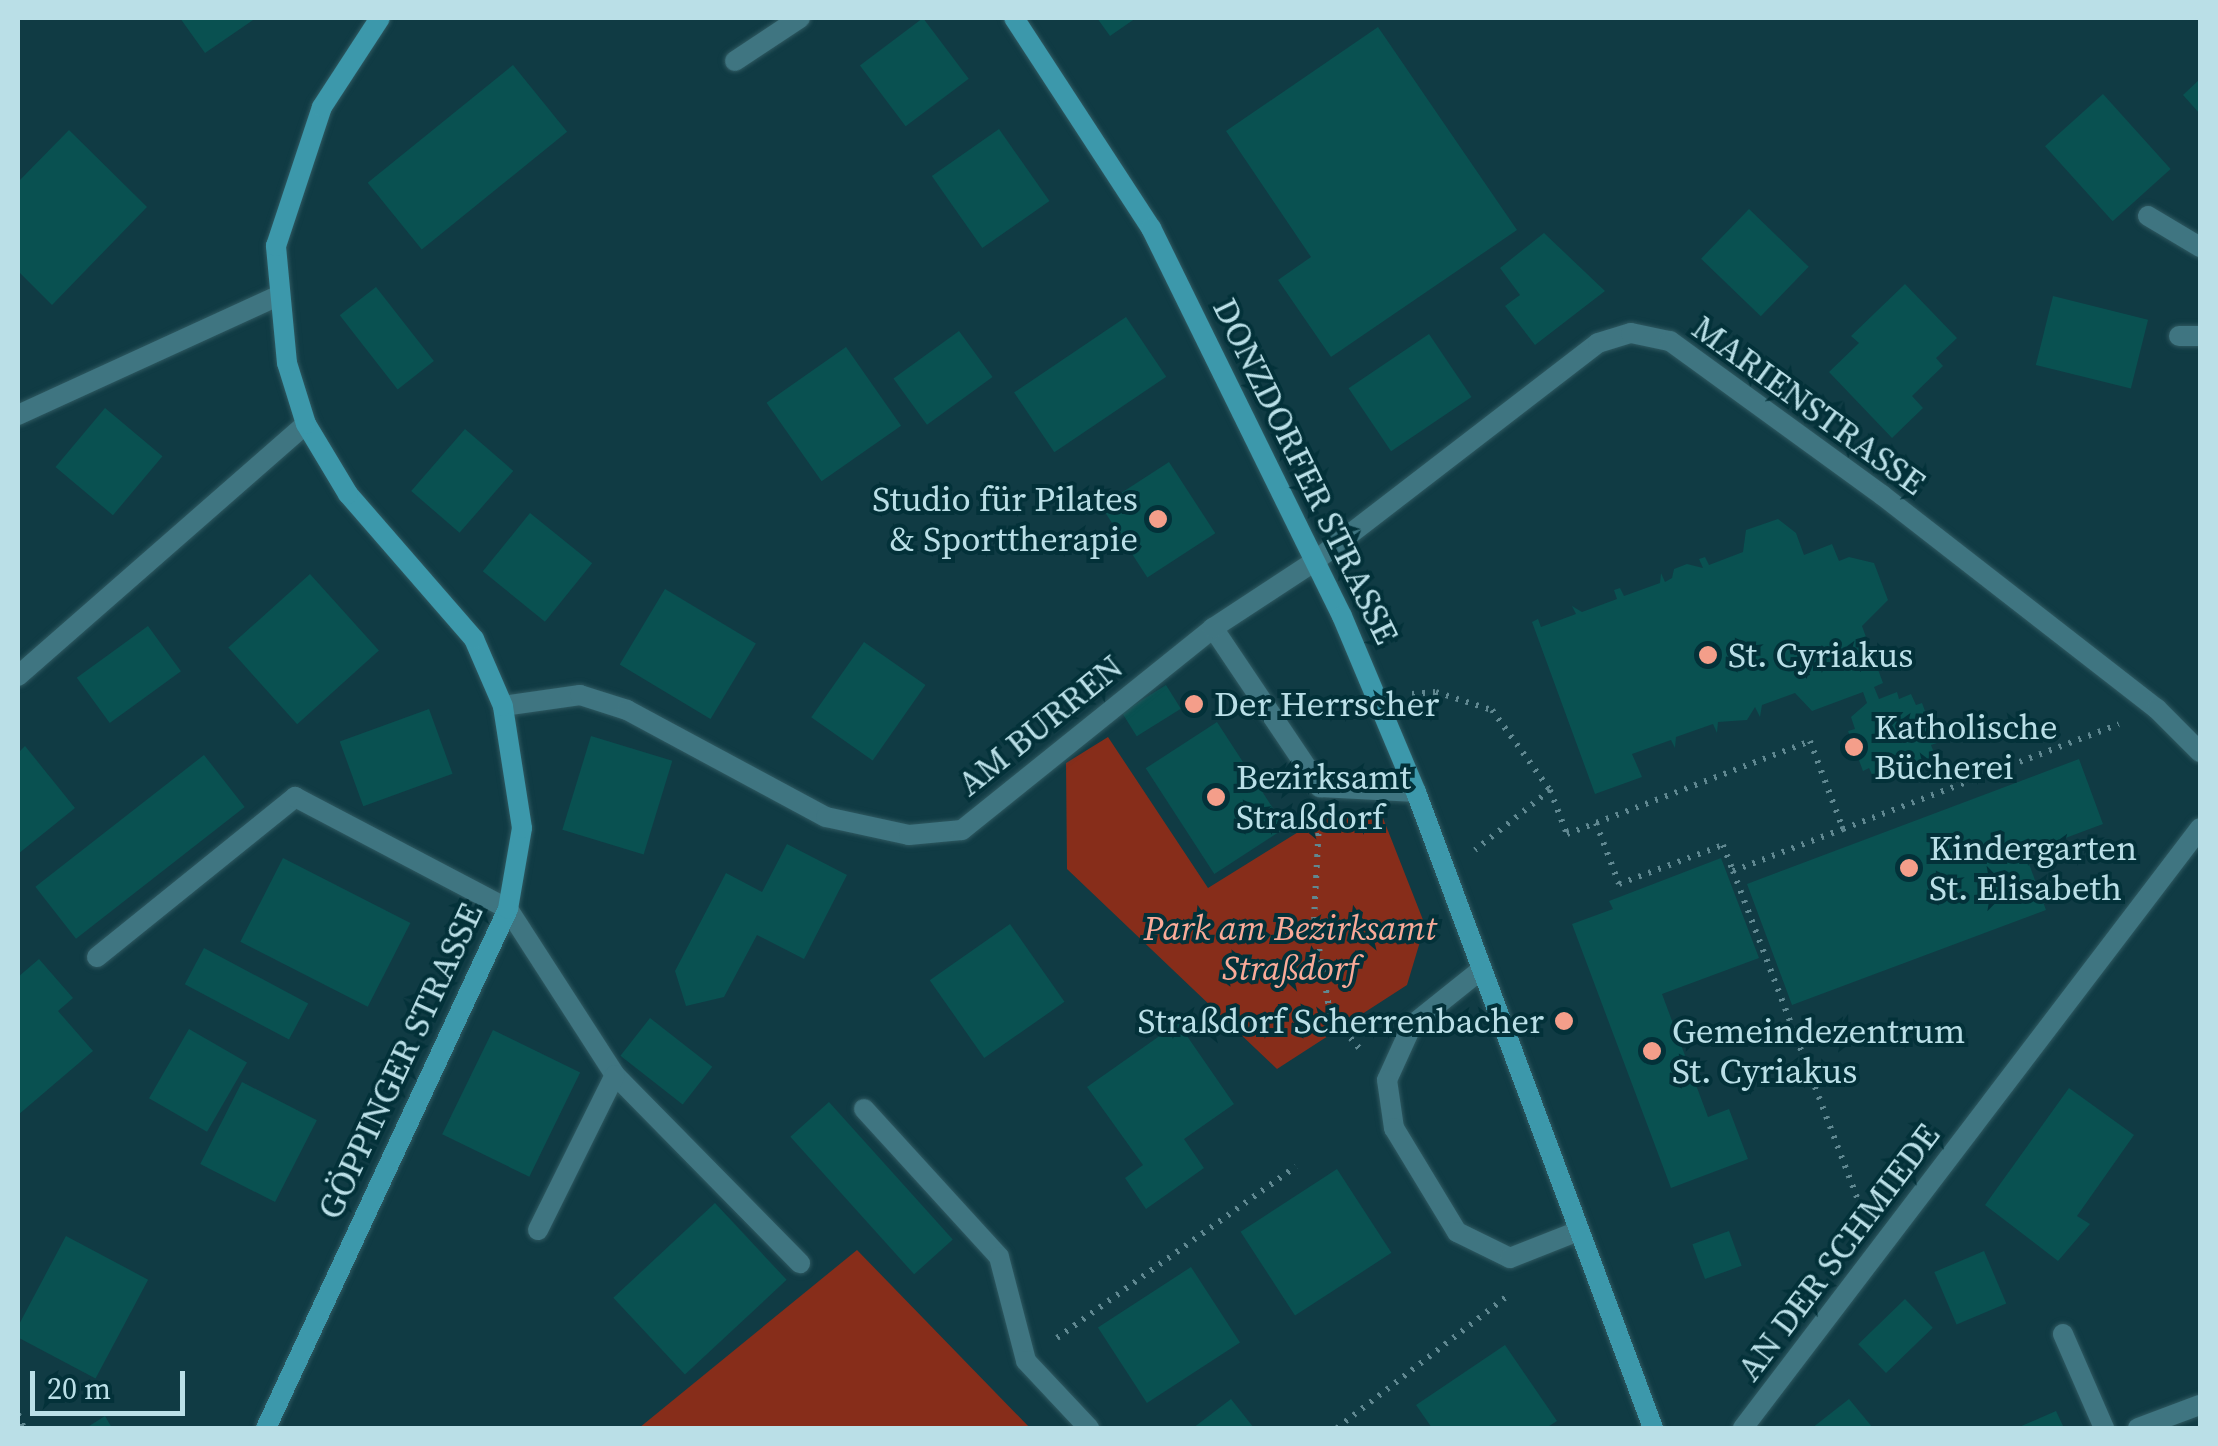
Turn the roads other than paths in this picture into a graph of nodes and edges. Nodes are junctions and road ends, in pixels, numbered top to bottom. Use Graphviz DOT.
graph roads {
  1 [pos="380,18"];
  2 [pos="800,18"];
  3 [pos="1014,18"];
  4 [pos="735,61"];
  5 [pos="2148,216"];
  6 [pos="2200,247"];
  7 [pos="278,296"];
  8 [pos="18,415"];
  9 [pos="306,424"];
  10 [pos="1315,561"];
  11 [pos="1213,628"];
  12 [pos="18,676"];
  13 [pos="503,706"];
  14 [pos="2200,752"];
  15 [pos="1416,792"];
  16 [pos="2200,828"];
  17 [pos="508,909"];
  18 [pos="97,957"];
  19 [pos="1482,969"];
  20 [pos="615,1074"];
  21 [pos="864,1110"];
  22 [pos="538,1230"];
  23 [pos="1576,1232"];
  24 [pos="800,1263"];
  25 [pos="2063,1334"];
  26 [pos="2200,1405"];
  27 [pos="266,1428"];
  28 [pos="1090,1428"];
  29 [pos="1653,1428"];
  30 [pos="1742,1428"];
  31 [pos="2104,1428"];
  32 [pos="2138,1428"];
  1 -- 7 [label="main road, GÖPPINGER STRASSE"];
  2 -- 4 [label="street"];
  3 -- 10 [label="main road, DONZDORFER STRASSE"];
  5 -- 6 [label="street"];
  7 -- 8 [label="street"];
  7 -- 9 [label="main road, GÖPPINGER STRASSE"];
  9 -- 12 [label="street"];
  9 -- 13 [label="main road, GÖPPINGER STRASSE"];
  10 -- 11 [label="street, AM BURREN"];
  10 -- 14 [label="street, MARIENSTRASSE"];
  10 -- 15 [label="main road, DONZDORFER STRASSE"];
  11 -- 13 [label="street, AM BURREN"];
  11 -- 15 [label="street"];
  13 -- 17 [label="main road, GÖPPINGER STRASSE"];
  15 -- 19 [label="main road, DONZDORFER STRASSE"];
  16 -- 30 [label="street, AN DER SCHMIEDE"];
  17 -- 18 [label="street"];
  17 -- 20 [label="street"];
  17 -- 27 [label="main road, GÖPPINGER STRASSE"];
  19 -- 23 [label="main road, DONZDORFER STRASSE"];
  19 -- 23 [label="street"];
  20 -- 22 [label="street"];
  20 -- 24 [label="street"];
  21 -- 28 [label="street"];
  23 -- 29 [label="main road, DONZDORFER STRASSE"];
  25 -- 31 [label="street"];
  26 -- 32 [label="street"];
}
